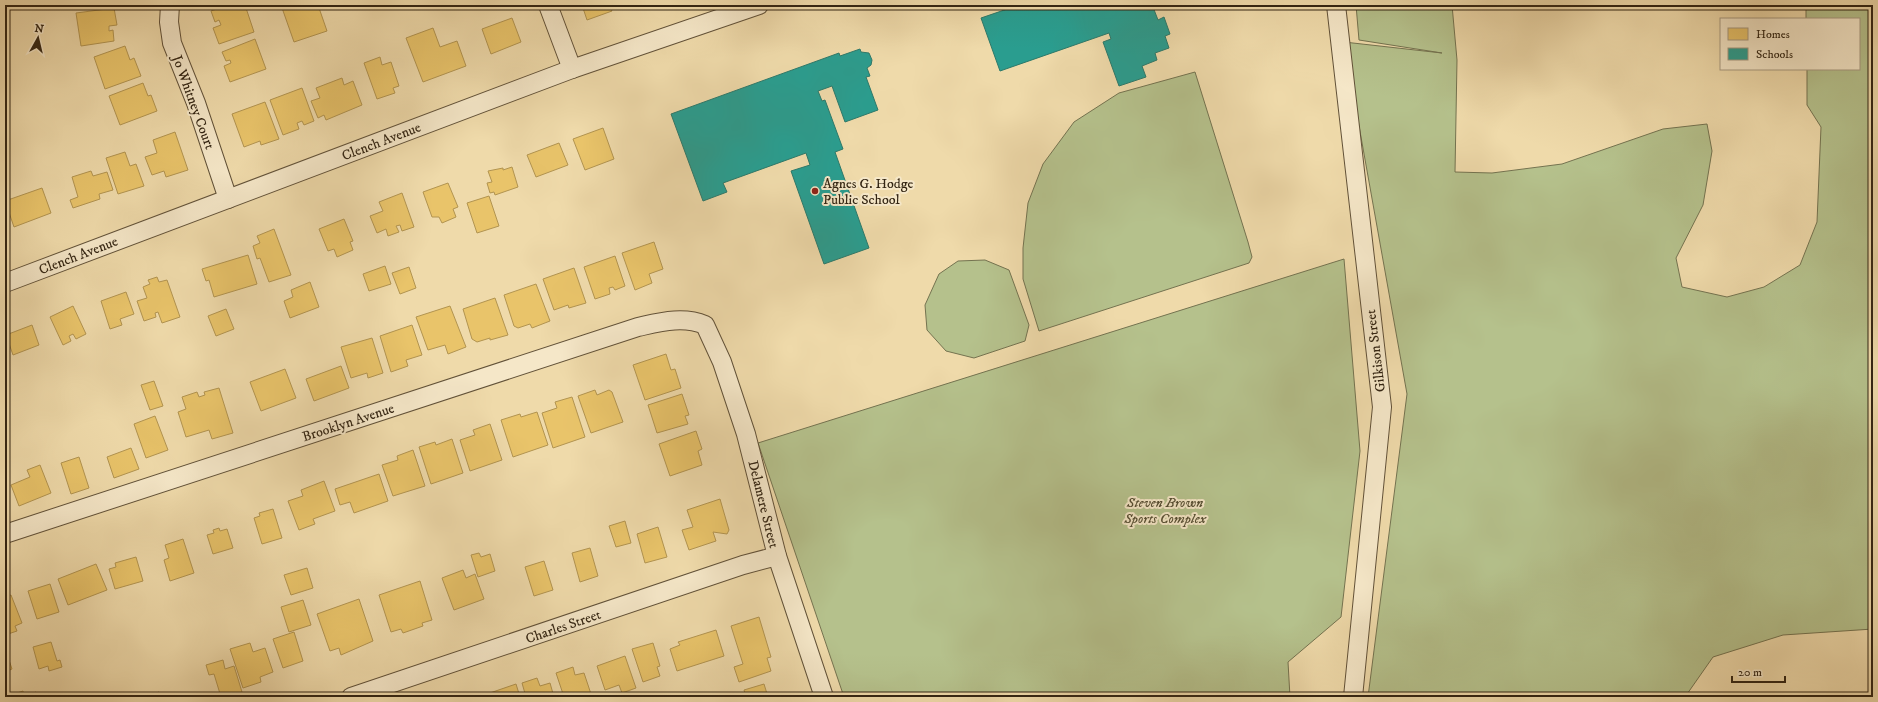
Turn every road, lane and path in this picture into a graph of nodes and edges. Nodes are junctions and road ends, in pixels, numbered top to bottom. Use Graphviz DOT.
graph roads {
  1 [pos="170,5"];
  2 [pos="548,5"];
  3 [pos="759,5"];
  4 [pos="1336,5"];
  5 [pos="572,69"];
  6 [pos="228,199"];
  7 [pos="5,283"];
  8 [pos="693,320"];
  9 [pos="5,534"];
  10 [pos="777,556"];
  11 [pos="351,697"];
  12 [pos="824,697"];
  13 [pos="1353,697"];
  1 -- 6 [label="street, Jo Whitney Court"];
  2 -- 5 [label="street"];
  3 -- 5 [label="street, Clench Avenue"];
  4 -- 13 [label="street, Gilkison Street"];
  5 -- 6 [label="street, Clench Avenue"];
  6 -- 7 [label="street, Clench Avenue"];
  8 -- 9 [label="street, Brooklyn Avenue"];
  8 -- 10 [label="street, Delamere Street"];
  10 -- 11 [label="street, Charles Street"];
  10 -- 12 [label="street, Delamere Street"];
}
